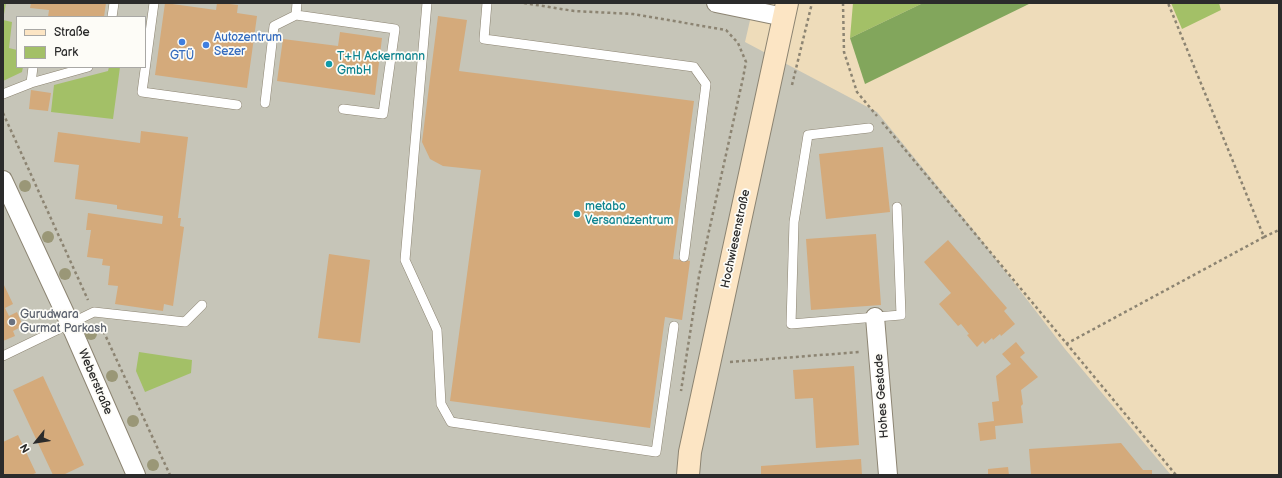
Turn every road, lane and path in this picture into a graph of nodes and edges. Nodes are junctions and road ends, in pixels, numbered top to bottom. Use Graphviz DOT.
graph roads {
  1 [pos="114,3"];
  2 [pos="154,3"];
  3 [pos="297,3"];
  4 [pos="427,3"];
  5 [pos="487,3"];
  6 [pos="524,3"];
  7 [pos="716,3"];
  8 [pos="843,3"];
  9 [pos="1168,3"];
  10 [pos="785,10"];
  11 [pos="296,15"];
  12 [pos="112,16"];
  13 [pos="146,62"];
  14 [pos="32,68"];
  15 [pos="84,68"];
  16 [pos="145,68"];
  17 [pos="31,83"];
  18 [pos="3,94"];
  19 [pos="265,103"];
  20 [pos="237,105"];
  21 [pos="343,109"];
  22 [pos="3,113"];
  23 [pos="869,128"];
  24 [pos="3,180"];
  25 [pos="897,207"];
  26 [pos="1279,230"];
  27 [pos="1264,237"];
  28 [pos="684,257"];
  29 [pos="202,305"];
  30 [pos="94,312"];
  31 [pos="875,317"];
  32 [pos="70,324"];
  33 [pos="674,326"];
  34 [pos="1066,344"];
  35 [pos="878,351"];
  36 [pos="3,356"];
  37 [pos="729,362"];
  38 [pos="680,396"];
  39 [pos="133,472"];
  40 [pos="170,475"];
  41 [pos="688,475"];
  42 [pos="888,475"];
  43 [pos="1176,475"];
  1 -- 12 [label="lane"];
  2 -- 13 [label="lane"];
  3 -- 11 [label="lane"];
  4 -- 33 [label="lane"];
  5 -- 28 [label="lane"];
  6 -- 38 [label="path"];
  7 -- 10 [label="street"];
  8 -- 34 [label="path"];
  9 -- 27 [label="path"];
  10 -- 41 [label="street, Hochwiesenstraße"];
  11 -- 19 [label="lane"];
  11 -- 21 [label="lane"];
  14 -- 17 [label="lane"];
  15 -- 17 [label="lane"];
  16 -- 20 [label="lane"];
  17 -- 18 [label="lane"];
  22 -- 30 [label="path"];
  23 -- 31 [label="lane"];
  24 -- 32 [label="street, Weberstraße"];
  25 -- 31 [label="lane"];
  26 -- 27 [label="path"];
  27 -- 34 [label="path"];
  29 -- 30 [label="lane"];
  30 -- 32 [label="lane"];
  30 -- 40 [label="path"];
  31 -- 35 [label="street, Hohes Gestade"];
  32 -- 36 [label="lane"];
  32 -- 39 [label="street, Weberstraße"];
  34 -- 43 [label="path"];
  35 -- 37 [label="path"];
  35 -- 42 [label="street, Hohes Gestade"];
}
